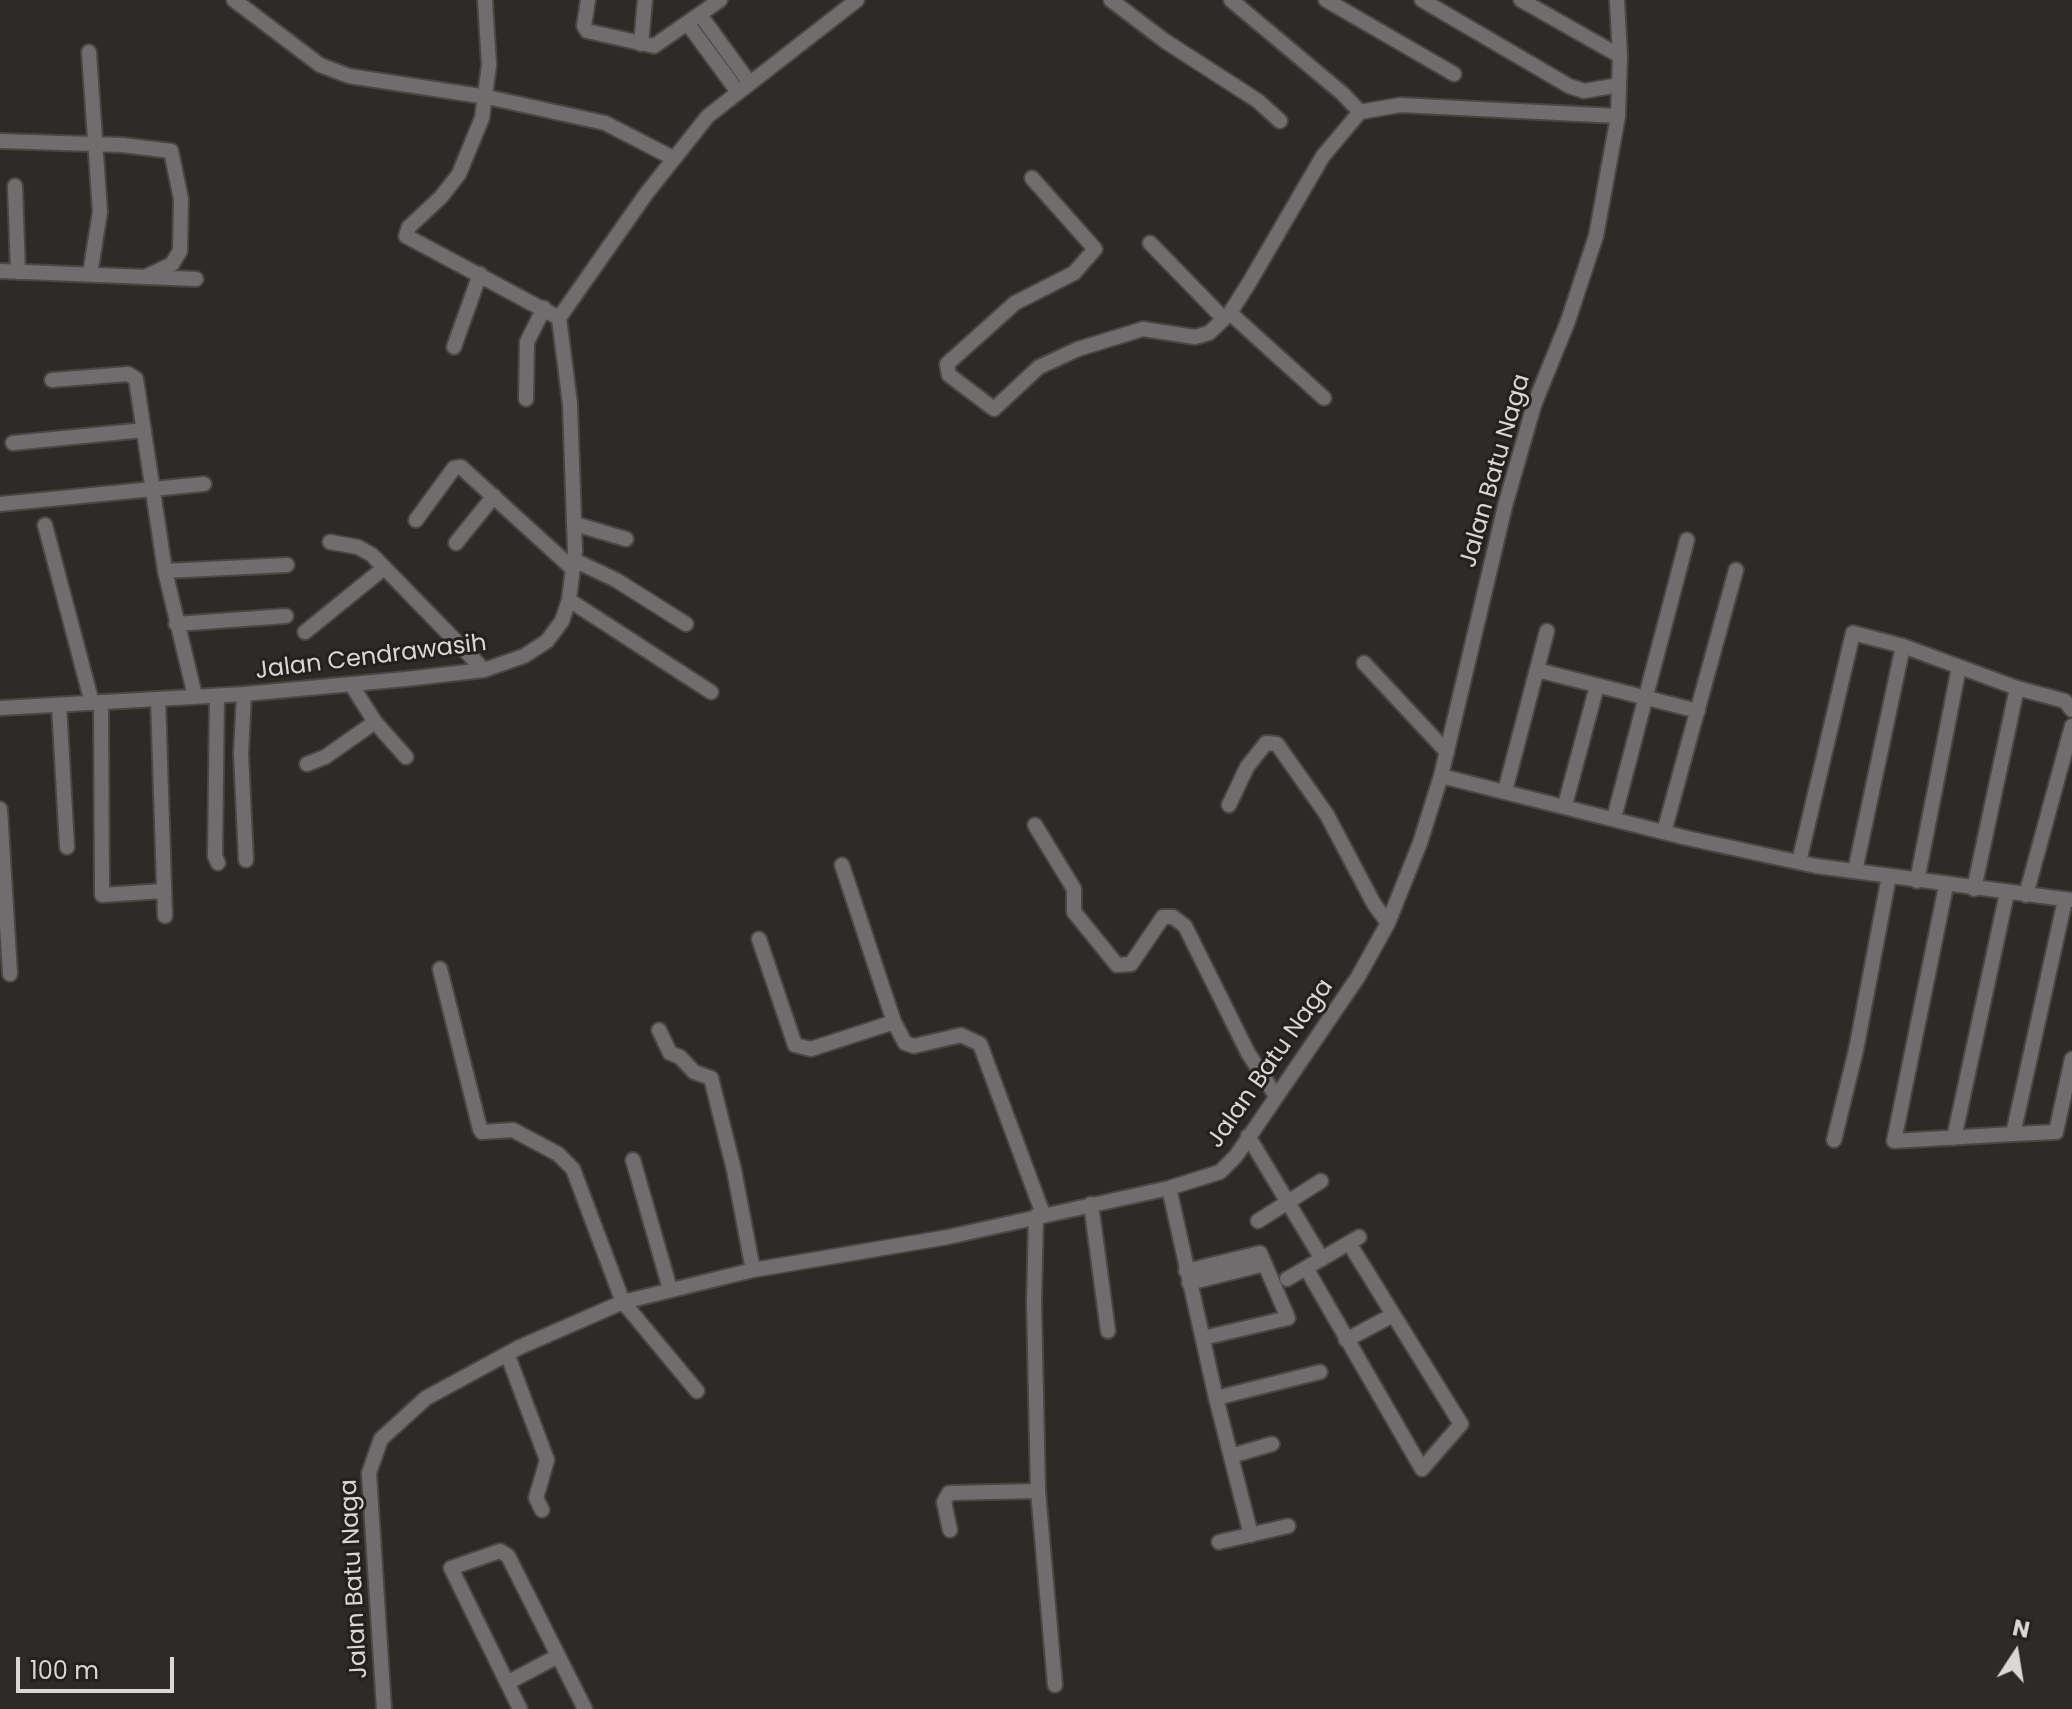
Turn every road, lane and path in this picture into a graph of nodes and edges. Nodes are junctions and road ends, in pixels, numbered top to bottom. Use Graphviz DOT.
graph roads {
  1 [pos="234,0"];
  2 [pos="485,0"];
  3 [pos="588,0"];
  4 [pos="645,0"];
  5 [pos="720,0"];
  6 [pos="857,0"];
  7 [pos="1111,0"];
  8 [pos="1231,0"];
  9 [pos="1326,0"];
  10 [pos="1422,0"];
  11 [pos="1521,0"];
  12 [pos="1617,0"];
  13 [pos="694,20"];
  14 [pos="641,44"];
  15 [pos="89,52"];
  16 [pos="1620,56"];
  17 [pos="1454,74"];
  18 [pos="1619,85"];
  19 [pos="744,87"];
  20 [pos="487,97"];
  21 [pos="1360,112"];
  22 [pos="1618,116"];
  23 [pos="1280,121"];
  24 [pos="0,141"];
  25 [pos="96,144"];
  26 [pos="673,158"];
  27 [pos="1032,178"];
  28 [pos="15,186"];
  29 [pos="1150,243"];
  30 [pos="0,271"];
  31 [pos="18,272"];
  32 [pos="90,274"];
  33 [pos="480,274"];
  34 [pos="147,276"];
  35 [pos="196,279"];
  36 [pos="544,308"];
  37 [pos="1227,316"];
  38 [pos="559,318"];
  39 [pos="454,347"];
  40 [pos="52,380"];
  41 [pos="1324,398"];
  42 [pos="526,399"];
  43 [pos="144,430"];
  44 [pos="13,443"];
  45 [pos="204,484"];
  46 [pos="153,488"];
  47 [pos="494,496"];
  48 [pos="0,504"];
  49 [pos="416,520"];
  50 [pos="575,524"];
  51 [pos="45,525"];
  52 [pos="626,539"];
  53 [pos="1687,540"];
  54 [pos="330,542"];
  55 [pos="456,543"];
  56 [pos="287,565"];
  57 [pos="574,565"];
  58 [pos="384,568"];
  59 [pos="1736,570"];
  60 [pos="165,571"];
  61 [pos="569,600"];
  62 [pos="286,616"];
  63 [pos="176,624"];
  64 [pos="686,624"];
  65 [pos="1547,631"];
  66 [pos="305,632"];
  67 [pos="1903,646"];
  68 [pos="1364,663"];
  69 [pos="1959,667"];
  70 [pos="484,670"];
  71 [pos="1537,670"];
  72 [pos="351,684"];
  73 [pos="1597,686"];
  74 [pos="2017,688"];
  75 [pos="711,692"];
  76 [pos="244,694"];
  77 [pos="195,696"];
  78 [pos="217,696"];
  79 [pos="1646,698"];
  80 [pos="158,699"];
  81 [pos="96,702"];
  82 [pos="59,705"];
  83 [pos="0,708"];
  84 [pos="2072,710"];
  85 [pos="1698,711"];
  86 [pos="375,722"];
  87 [pos="2072,726"];
  88 [pos="1447,752"];
  89 [pos="406,757"];
  90 [pos="307,764"];
  91 [pos="1441,776"];
  92 [pos="1505,791"];
  93 [pos="1229,805"];
  94 [pos="1565,805"];
  95 [pos="0,809"];
  96 [pos="1614,818"];
  97 [pos="1035,825"];
  98 [pos="1664,832"];
  99 [pos="67,847"];
  100 [pos="246,860"];
  101 [pos="1799,862"];
  102 [pos="218,863"];
  103 [pos="842,865"];
  104 [pos="1855,871"];
  105 [pos="1889,876"];
  106 [pos="1917,881"];
  107 [pos="1946,886"];
  108 [pos="1974,889"];
  109 [pos="163,891"];
  110 [pos="2007,893"];
  111 [pos="2026,895"];
  112 [pos="2069,900"];
  113 [pos="165,916"];
  114 [pos="1388,923"];
  115 [pos="759,939"];
  116 [pos="440,969"];
  117 [pos="10,974"];
  118 [pos="894,1022"];
  119 [pos="659,1030"];
  120 [pos="2072,1059"];
  121 [pos="1276,1096"];
  122 [pos="2013,1134"];
  123 [pos="1248,1136"];
  124 [pos="1954,1138"];
  125 [pos="1834,1140"];
  126 [pos="633,1160"];
  127 [pos="1321,1181"];
  128 [pos="1169,1188"];
  129 [pos="1290,1201"];
  130 [pos="1091,1204"];
  131 [pos="1040,1215"];
  132 [pos="1258,1221"];
  133 [pos="1322,1259"];
  134 [pos="1306,1268"];
  135 [pos="753,1270"];
  136 [pos="1188,1277"];
  137 [pos="1287,1279"];
  138 [pos="670,1289"];
  139 [pos="623,1302"];
  140 [pos="1391,1316"];
  141 [pos="1108,1331"];
  142 [pos="1203,1338"];
  143 [pos="1346,1340"];
  144 [pos="508,1356"];
  145 [pos="1320,1372"];
  146 [pos="697,1391"];
  147 [pos="1216,1398"];
  148 [pos="1272,1444"];
  149 [pos="1231,1456"];
  150 [pos="1038,1491"];
  151 [pos="542,1510"];
  152 [pos="1288,1526"];
  153 [pos="950,1530"];
  154 [pos="1251,1535"];
  155 [pos="1219,1542"];
  156 [pos="558,1656"];
  157 [pos="507,1683"];
  158 [pos="1055,1685"];
  159 [pos="384,1709"];
  160 [pos="520,1709"];
  161 [pos="585,1709"];
  1 -- 20 [label="street"];
  2 -- 20 [label="street"];
  3 -- 14 [label="street"];
  4 -- 14 [label="street"];
  5 -- 13 [label="street"];
  6 -- 19 [label="street"];
  7 -- 23 [label="street"];
  8 -- 21 [label="street"];
  9 -- 17 [label="street"];
  10 -- 18 [label="street"];
  11 -- 16 [label="street"];
  12 -- 16 [label="street, Jalan Batu Naga"];
  13 -- 14 [label="street"];
  13 -- 19 [label="street"];
  15 -- 25 [label="street"];
  16 -- 18 [label="street, Jalan Batu Naga"];
  18 -- 22 [label="street, Jalan Batu Naga"];
  19 -- 26 [label="street"];
  20 -- 26 [label="street"];
  20 -- 33 [label="street"];
  21 -- 22 [label="street"];
  21 -- 37 [label="street"];
  22 -- 88 [label="street, Jalan Batu Naga"];
  24 -- 25 [label="street"];
  25 -- 32 [label="street"];
  25 -- 34 [label="street"];
  26 -- 38 [label="street"];
  27 -- 37 [label="street"];
  28 -- 31 [label="street"];
  29 -- 37 [label="street"];
  30 -- 31 [label="street"];
  31 -- 32 [label="street"];
  32 -- 34 [label="street"];
  33 -- 36 [label="street"];
  33 -- 39 [label="street"];
  34 -- 35 [label="street"];
  36 -- 38 [label="street"];
  36 -- 42 [label="street"];
  37 -- 41 [label="street"];
  38 -- 50 [label="street, Jalan Cendrawasih"];
  40 -- 43 [label="street"];
  43 -- 44 [label="street"];
  43 -- 46 [label="street"];
  45 -- 46 [label="street"];
  46 -- 48 [label="street"];
  46 -- 60 [label="street"];
  47 -- 49 [label="street"];
  47 -- 55 [label="street"];
  47 -- 57 [label="street"];
  50 -- 52 [label="street"];
  50 -- 57 [label="street, Jalan Cendrawasih"];
  51 -- 81 [label="street"];
  53 -- 79 [label="street"];
  54 -- 58 [label="street"];
  56 -- 60 [label="street"];
  57 -- 61 [label="street, Jalan Cendrawasih"];
  57 -- 64 [label="street"];
  58 -- 66 [label="street"];
  58 -- 70 [label="street"];
  59 -- 85 [label="street"];
  60 -- 63 [label="street"];
  61 -- 70 [label="street, Jalan Cendrawasih"];
  61 -- 75 [label="street"];
  62 -- 63 [label="street"];
  63 -- 77 [label="street"];
  65 -- 71 [label="street"];
  67 -- 69 [label="street"];
  67 -- 101 [label="street"];
  67 -- 104 [label="street"];
  68 -- 88 [label="street"];
  69 -- 74 [label="street"];
  69 -- 106 [label="street"];
  70 -- 72 [label="street, Jalan Cendrawasih"];
  71 -- 73 [label="street"];
  71 -- 92 [label="street"];
  72 -- 76 [label="street, Jalan Cendrawasih"];
  72 -- 86 [label="street"];
  73 -- 79 [label="street"];
  73 -- 94 [label="street"];
  74 -- 84 [label="street"];
  74 -- 108 [label="street"];
  76 -- 78 [label="street, Jalan Cendrawasih"];
  76 -- 100 [label="street"];
  77 -- 78 [label="street, Jalan Cendrawasih"];
  77 -- 80 [label="street, Jalan Cendrawasih"];
  78 -- 102 [label="street"];
  79 -- 85 [label="street"];
  79 -- 96 [label="street"];
  80 -- 81 [label="street, Jalan Cendrawasih"];
  80 -- 109 [label="street"];
  81 -- 82 [label="street, Jalan Cendrawasih"];
  81 -- 109 [label="street"];
  82 -- 83 [label="street, Jalan Cendrawasih"];
  82 -- 99 [label="street"];
  85 -- 98 [label="street"];
  86 -- 89 [label="street"];
  86 -- 90 [label="street"];
  87 -- 111 [label="street"];
  88 -- 91 [label="street, Jalan Batu Naga"];
  91 -- 92 [label="street"];
  91 -- 114 [label="street, Jalan Batu Naga"];
  92 -- 94 [label="street"];
  93 -- 114 [label="street"];
  94 -- 96 [label="street"];
  95 -- 117 [label="street"];
  96 -- 98 [label="street"];
  97 -- 121 [label="street"];
  98 -- 101 [label="street"];
  101 -- 104 [label="street"];
  103 -- 118 [label="street"];
  104 -- 105 [label="street"];
  105 -- 106 [label="street"];
  105 -- 125 [label="street"];
  106 -- 107 [label="street"];
  107 -- 108 [label="street"];
  107 -- 124 [label="street"];
  108 -- 110 [label="street"];
  109 -- 113 [label="street"];
  110 -- 111 [label="street"];
  110 -- 124 [label="street"];
  111 -- 112 [label="street"];
  112 -- 122 [label="street"];
  114 -- 121 [label="street, Jalan Batu Naga"];
  115 -- 118 [label="street"];
  116 -- 139 [label="street"];
  118 -- 131 [label="street"];
  119 -- 135 [label="street"];
  120 -- 122 [label="street"];
  121 -- 123 [label="street, Jalan Batu Naga"];
  122 -- 124 [label="street"];
  123 -- 128 [label="street, Jalan Batu Naga"];
  123 -- 129 [label="street"];
  126 -- 138 [label="street"];
  127 -- 129 [label="street"];
  128 -- 130 [label="street, Jalan Batu Naga"];
  128 -- 136 [label="street"];
  129 -- 132 [label="street"];
  129 -- 133 [label="street"];
  130 -- 131 [label="street, Jalan Batu Naga"];
  130 -- 141 [label="street"];
  131 -- 135 [label="street, Jalan Batu Naga"];
  131 -- 150 [label="street"];
  133 -- 134 [label="street"];
  133 -- 140 [label="street"];
  134 -- 137 [label="street"];
  134 -- 143 [label="street"];
  135 -- 138 [label="street, Jalan Batu Naga"];
  136 -- 142 [label="street"];
  136 -- 142 [label="street"];
  138 -- 139 [label="street, Jalan Batu Naga"];
  139 -- 144 [label="street, Jalan Batu Naga"];
  139 -- 146 [label="street"];
  140 -- 143 [label="street"];
  140 -- 143 [label="street"];
  142 -- 147 [label="street"];
  144 -- 151 [label="street"];
  144 -- 159 [label="street, Jalan Batu Naga"];
  145 -- 147 [label="street"];
  147 -- 149 [label="street"];
  148 -- 149 [label="street"];
  149 -- 154 [label="street"];
  150 -- 153 [label="street"];
  150 -- 158 [label="street"];
  152 -- 154 [label="street"];
  154 -- 155 [label="street"];
  156 -- 157 [label="street"];
  156 -- 157 [label="street"];
  156 -- 161 [label="street"];
  157 -- 160 [label="street"];
}
